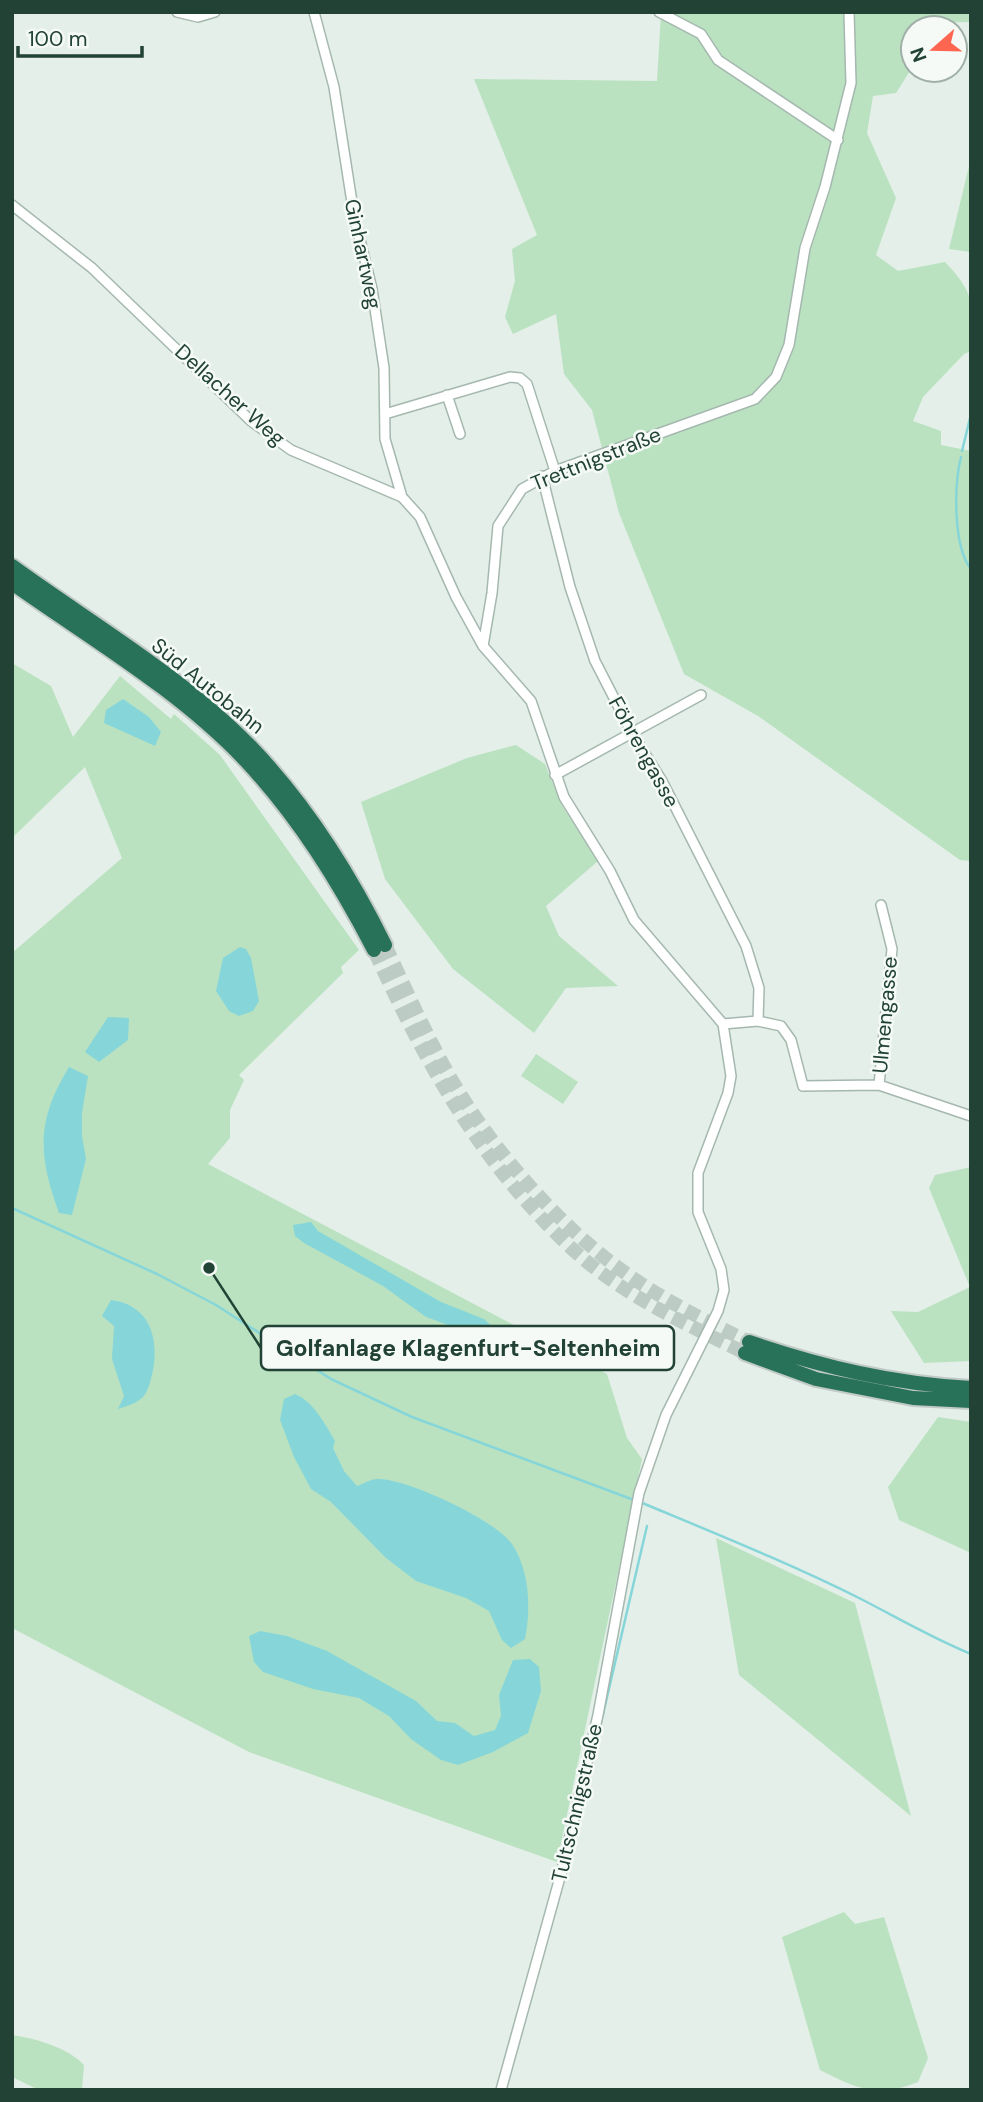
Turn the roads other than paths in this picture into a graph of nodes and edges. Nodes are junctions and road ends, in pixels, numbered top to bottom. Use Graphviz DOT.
graph roads {
  1 [pos="177,12"];
  2 [pos="215,12"];
  3 [pos="314,12"];
  4 [pos="659,12"];
  5 [pos="849,12"];
  6 [pos="838,140"];
  7 [pos="12,205"];
  8 [pos="447,396"];
  9 [pos="385,414"];
  10 [pos="460,433"];
  11 [pos="555,471"];
  12 [pos="542,476"];
  13 [pos="402,497"];
  14 [pos="12,566"];
  15 [pos="12,583"];
  16 [pos="483,646"];
  17 [pos="701,695"];
  18 [pos="632,733"];
  19 [pos="555,775"];
  20 [pos="881,905"];
  21 [pos="758,1021"];
  22 [pos="723,1024"];
  23 [pos="879,1084"];
  24 [pos="971,1116"];
  25 [pos="971,1388"];
  26 [pos="971,1401"];
  27 [pos="500,2090"];
  1 -- 2 [label="street"];
  3 -- 9 [label="street, Ginhartweg"];
  4 -- 6 [label="street"];
  5 -- 6 [label="street, Trettnigstraße"];
  6 -- 11 [label="street, Trettnigstraße"];
  7 -- 13 [label="street, Dellacher Weg"];
  8 -- 9 [label="street"];
  8 -- 10 [label="street"];
  8 -- 11 [label="street"];
  9 -- 13 [label="street, Ginhartweg"];
  11 -- 12 [label="street, Trettnigstraße"];
  12 -- 16 [label="street, Trettnigstraße"];
  12 -- 18 [label="street, Föhrengasse"];
  13 -- 16 [label="street, Dellacher Weg"];
  14 -- 15 [label="highway, Süd Autobahn"];
  16 -- 19 [label="street"];
  17 -- 18 [label="street"];
  18 -- 19 [label="street"];
  18 -- 21 [label="street, Föhrengasse"];
  19 -- 22 [label="street"];
  20 -- 23 [label="street, Ulmengasse"];
  21 -- 22 [label="street"];
  21 -- 23 [label="street"];
  22 -- 27 [label="street, Tultschnigstraße"];
  23 -- 24 [label="street"];
  25 -- 26 [label="highway"];
}
